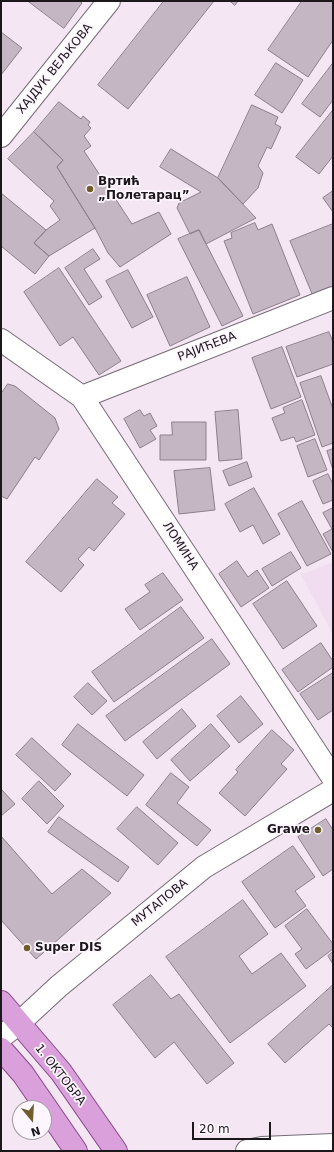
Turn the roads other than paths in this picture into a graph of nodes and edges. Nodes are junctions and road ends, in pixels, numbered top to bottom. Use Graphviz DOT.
graph roads {
  1 [pos="106,2"];
  2 [pos="1,136"];
  3 [pos="333,298"];
  4 [pos="1,340"];
  5 [pos="82,397"];
  6 [pos="333,778"];
  7 [pos="333,790"];
  8 [pos="1,1002"];
  9 [pos="18,1023"];
  10 [pos="1,1037"];
  11 [pos="1,1049"];
  12 [pos="333,1145"];
  13 [pos="76,1151"];
  14 [pos="116,1151"];
  15 [pos="247,1151"];
  1 -- 2 [label="street, ХАЈДУК ВЕЉКОВА"];
  3 -- 5 [label="street, РАЈИЋЕВА"];
  4 -- 5 [label="street, ЛОМИНА"];
  5 -- 6 [label="street, ЛОМИНА"];
  7 -- 9 [label="street, МУТАПОВА"];
  8 -- 9 [label="main road, 1. ОКТОБРА"];
  9 -- 10 [label="street, МУТАПОВА"];
  9 -- 14 [label="main road, 1. ОКТОБРА"];
  11 -- 13 [label="main road"];
  12 -- 15 [label="street"];
}
